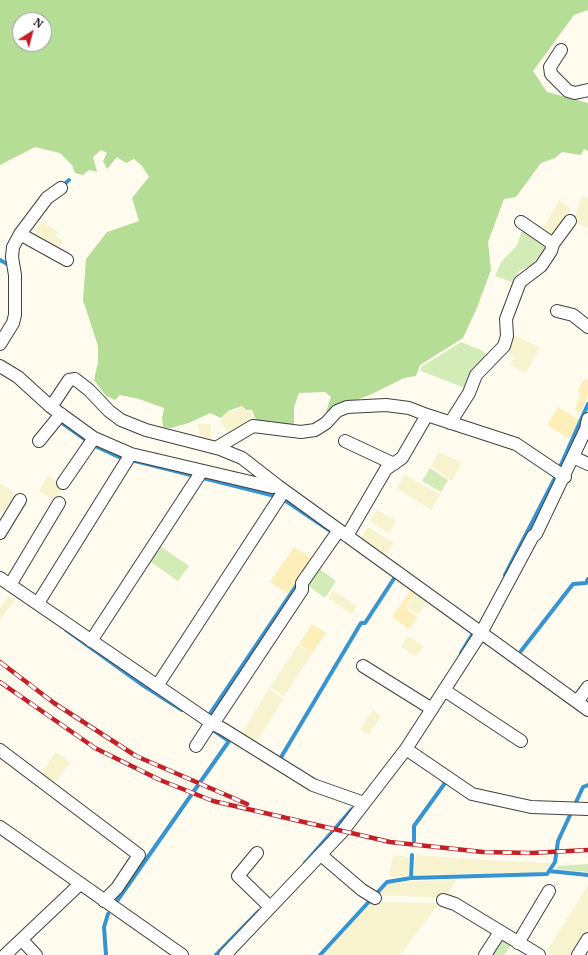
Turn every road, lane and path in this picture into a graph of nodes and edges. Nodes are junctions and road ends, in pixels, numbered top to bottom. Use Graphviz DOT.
graph roads {
  1 [pos="561,50"];
  2 [pos="588,90"];
  3 [pos="62,188"];
  4 [pos="570,221"];
  5 [pos="522,222"];
  6 [pos="20,234"];
  7 [pos="553,244"];
  8 [pos="67,260"];
  9 [pos="557,311"];
  10 [pos="588,327"];
  11 [pos="0,344"];
  12 [pos="0,366"];
  13 [pos="56,415"];
  14 [pos="427,415"];
  15 [pos="588,419"];
  16 [pos="450,423"];
  17 [pos="39,440"];
  18 [pos="345,441"];
  19 [pos="92,442"];
  20 [pos="216,448"];
  21 [pos="129,457"];
  22 [pos="574,457"];
  23 [pos="394,464"];
  24 [pos="588,464"];
  25 [pos="559,473"];
  26 [pos="199,475"];
  27 [pos="63,483"];
  28 [pos="281,493"];
  29 [pos="20,500"];
  30 [pos="59,503"];
  31 [pos="0,532"];
  32 [pos="339,534"];
  33 [pos="0,578"];
  34 [pos="10,585"];
  35 [pos="38,603"];
  36 [pos="478,630"];
  37 [pos="91,641"];
  38 [pos="363,666"];
  39 [pos="157,686"];
  40 [pos="588,687"];
  41 [pos="444,690"];
  42 [pos="577,702"];
  43 [pos="429,708"];
  44 [pos="588,710"];
  45 [pos="209,724"];
  46 [pos="521,741"];
  47 [pos="196,746"];
  48 [pos="406,749"];
  49 [pos="2,756"];
  50 [pos="361,801"];
  51 [pos="588,809"];
  52 [pos="0,827"];
  53 [pos="257,853"];
  54 [pos="321,855"];
  55 [pos="80,884"];
  56 [pos="549,891"];
  57 [pos="373,897"];
  58 [pos="443,900"];
  59 [pos="104,901"];
  60 [pos="267,904"];
  61 [pos="500,932"];
  62 [pos="588,939"];
  63 [pos="22,940"];
  64 [pos="518,943"];
  65 [pos="5,955"];
  66 [pos="36,955"];
  67 [pos="182,955"];
  68 [pos="225,955"];
  69 [pos="485,955"];
  70 [pos="539,955"];
  71 [pos="578,955"];
  1 -- 2 [label="street"];
  3 -- 6 [label="street"];
  4 -- 7 [label="street"];
  5 -- 7 [label="street"];
  6 -- 8 [label="street"];
  6 -- 11 [label="street"];
  7 -- 16 [label="street"];
  9 -- 10 [label="street"];
  12 -- 13 [label="street"];
  13 -- 17 [label="street"];
  13 -- 19 [label="street"];
  13 -- 20 [label="street"];
  14 -- 16 [label="street"];
  14 -- 20 [label="street"];
  14 -- 23 [label="street"];
  15 -- 22 [label="street"];
  16 -- 25 [label="street"];
  18 -- 23 [label="street"];
  19 -- 21 [label="street"];
  19 -- 27 [label="street"];
  20 -- 28 [label="street"];
  21 -- 26 [label="street"];
  21 -- 35 [label="street"];
  22 -- 24 [label="street"];
  22 -- 25 [label="street"];
  23 -- 32 [label="street"];
  25 -- 36 [label="street"];
  26 -- 28 [label="street"];
  26 -- 37 [label="street"];
  28 -- 32 [label="street"];
  28 -- 39 [label="street"];
  29 -- 31 [label="street"];
  30 -- 34 [label="street"];
  32 -- 36 [label="street"];
  32 -- 45 [label="street"];
  33 -- 34 [label="street"];
  34 -- 35 [label="street"];
  35 -- 37 [label="street"];
  36 -- 41 [label="street"];
  36 -- 42 [label="street"];
  37 -- 39 [label="street"];
  38 -- 43 [label="street"];
  39 -- 45 [label="street"];
  40 -- 42 [label="street"];
  41 -- 43 [label="street"];
  41 -- 46 [label="street"];
  42 -- 44 [label="street"];
  43 -- 48 [label="street"];
  45 -- 47 [label="street"];
  45 -- 50 [label="street"];
  48 -- 50 [label="street"];
  48 -- 51 [label="street"];
  49 -- 59 [label="street"];
  50 -- 54 [label="street"];
  52 -- 55 [label="street"];
  53 -- 60 [label="street"];
  54 -- 57 [label="street"];
  54 -- 60 [label="street"];
  55 -- 59 [label="street"];
  55 -- 63 [label="street"];
  56 -- 64 [label="street"];
  58 -- 61 [label="street"];
  59 -- 67 [label="street"];
  60 -- 68 [label="street"];
  61 -- 64 [label="street"];
  61 -- 69 [label="street"];
  62 -- 71 [label="street"];
  63 -- 65 [label="street"];
  63 -- 66 [label="street"];
  64 -- 70 [label="street"];
}
